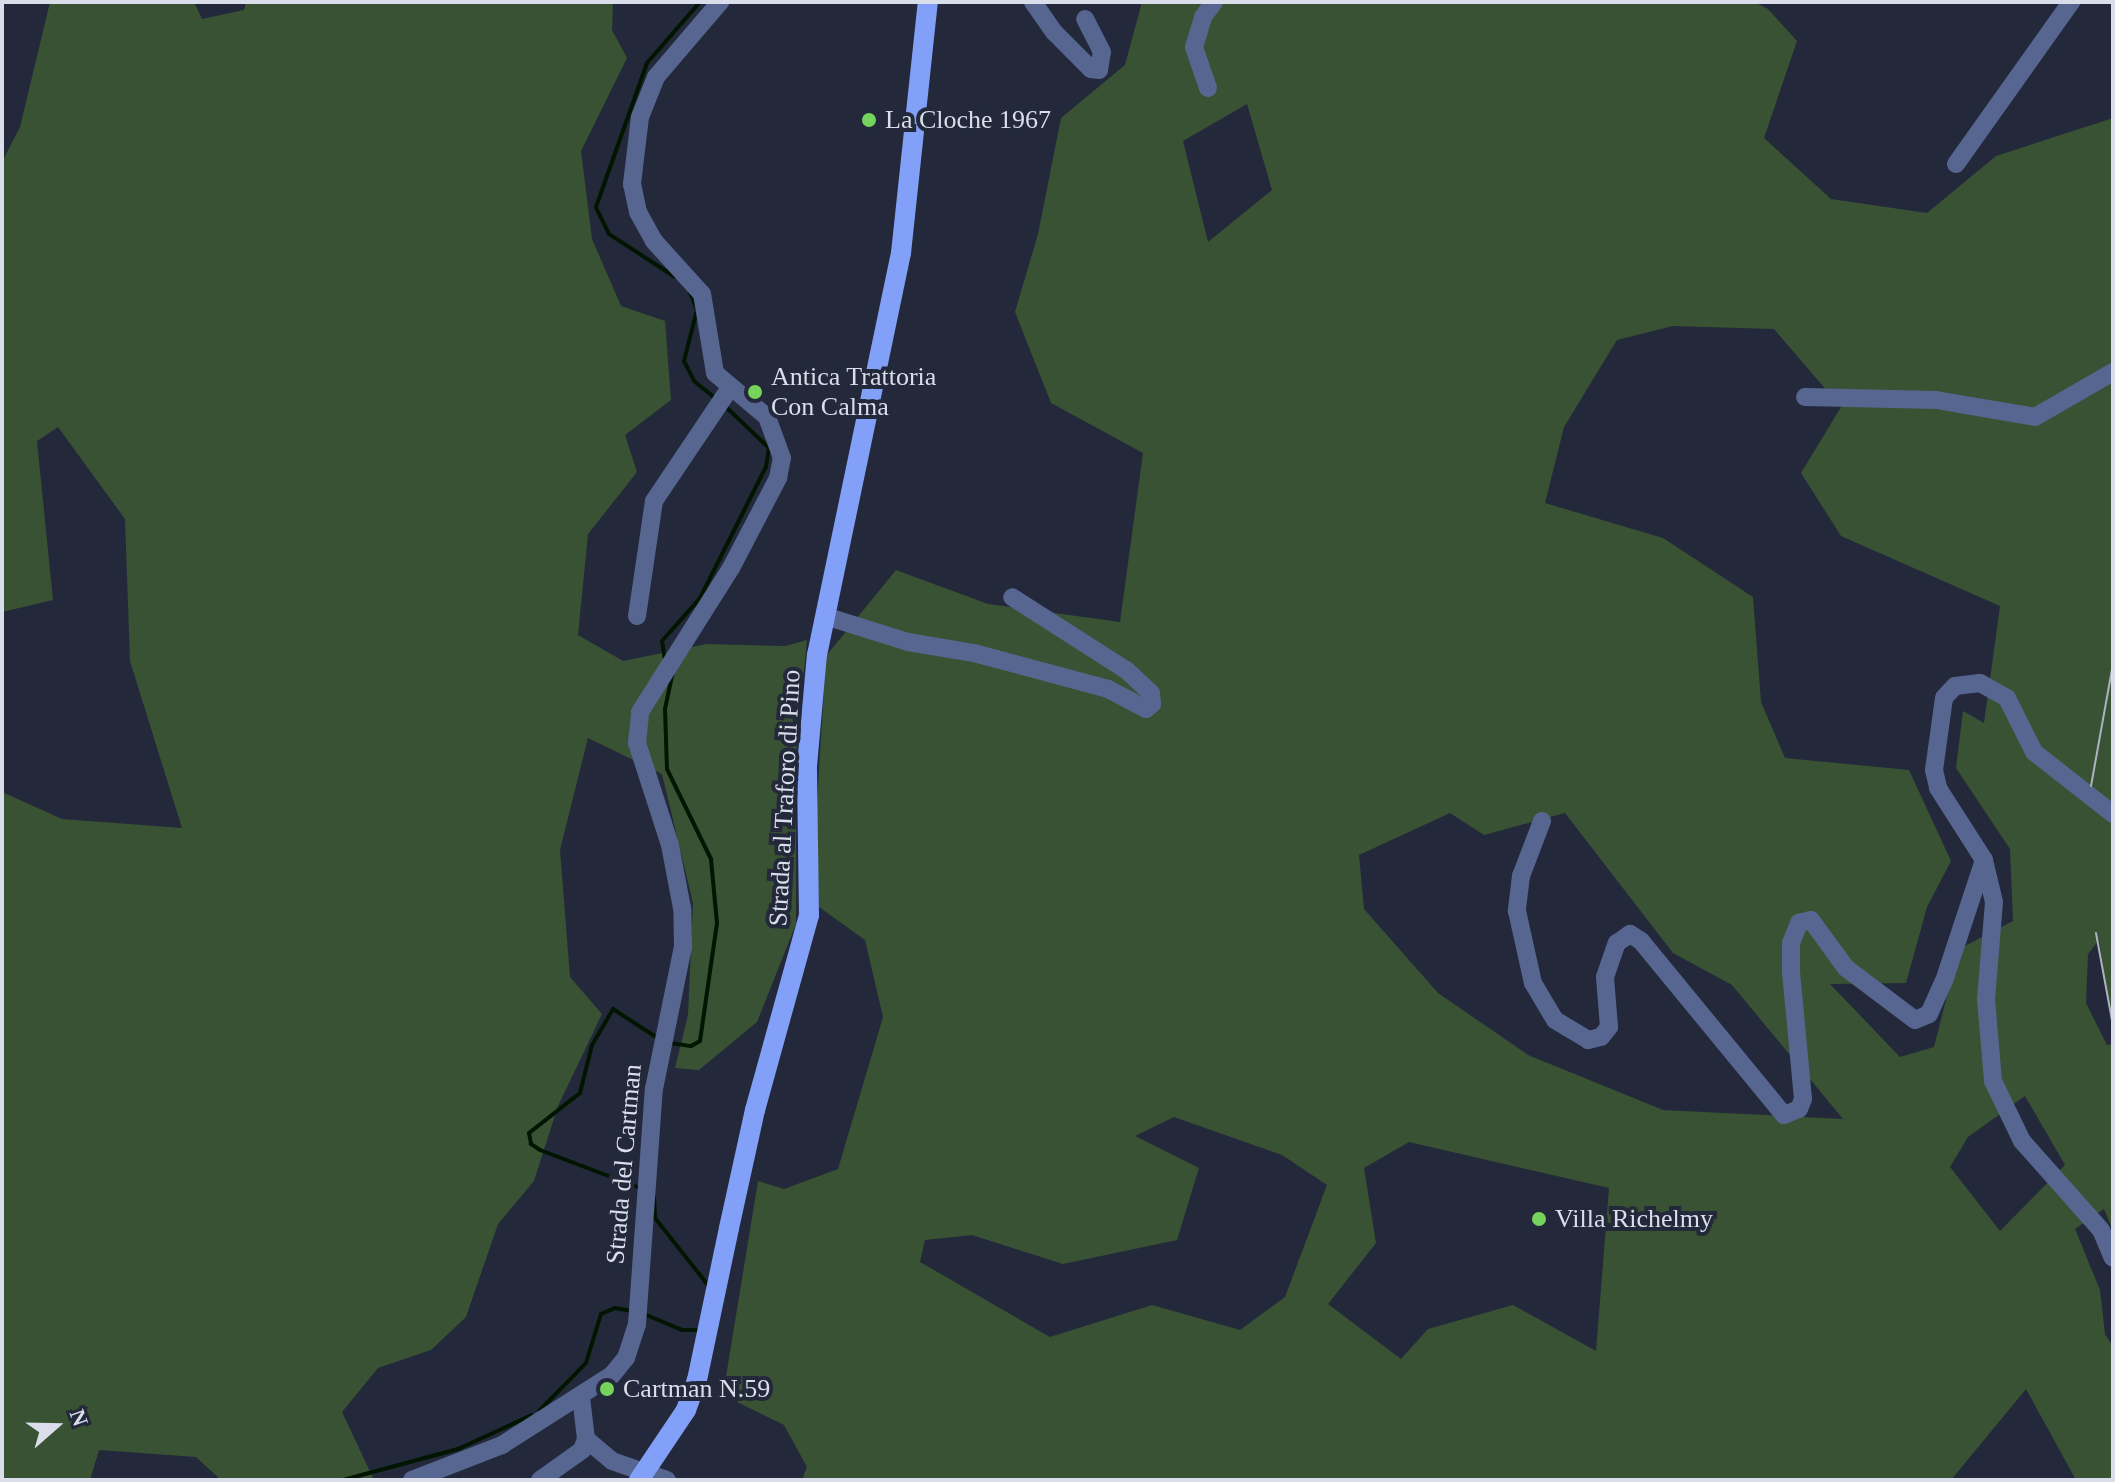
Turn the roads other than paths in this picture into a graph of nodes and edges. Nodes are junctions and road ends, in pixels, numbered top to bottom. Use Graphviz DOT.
graph roads {
  1 [pos="720,2"];
  2 [pos="928,2"];
  3 [pos="1033,2"];
  4 [pos="1214,2"];
  5 [pos="2071,2"];
  6 [pos="1085,19"];
  7 [pos="1208,88"];
  8 [pos="1956,164"];
  9 [pos="2113,372"];
  10 [pos="728,390"];
  11 [pos="1805,397"];
  12 [pos="1012,597"];
  13 [pos="637,616"];
  14 [pos="825,616"];
  15 [pos="2113,814"];
  16 [pos="1542,821"];
  17 [pos="1984,860"];
  18 [pos="2113,1258"];
  19 [pos="581,1397"];
  20 [pos="586,1439"];
  21 [pos="412,1480"];
  22 [pos="540,1480"];
  23 [pos="639,1480"];
  24 [pos="667,1480"];
  1 -- 10 [label="street"];
  2 -- 14 [label="main road, Strada al Traforo di Pino"];
  3 -- 6 [label="street"];
  4 -- 7 [label="street"];
  5 -- 8 [label="street"];
  9 -- 11 [label="street"];
  10 -- 13 [label="street"];
  10 -- 19 [label="street, Strada del Cartman"];
  12 -- 14 [label="street"];
  14 -- 23 [label="main road, Strada al Traforo di Pino, bridge"];
  15 -- 17 [label="street"];
  16 -- 17 [label="street"];
  17 -- 18 [label="street"];
  19 -- 20 [label="street"];
  19 -- 21 [label="street, Strada del Cartman"];
  20 -- 22 [label="street"];
  20 -- 24 [label="street"];
}
